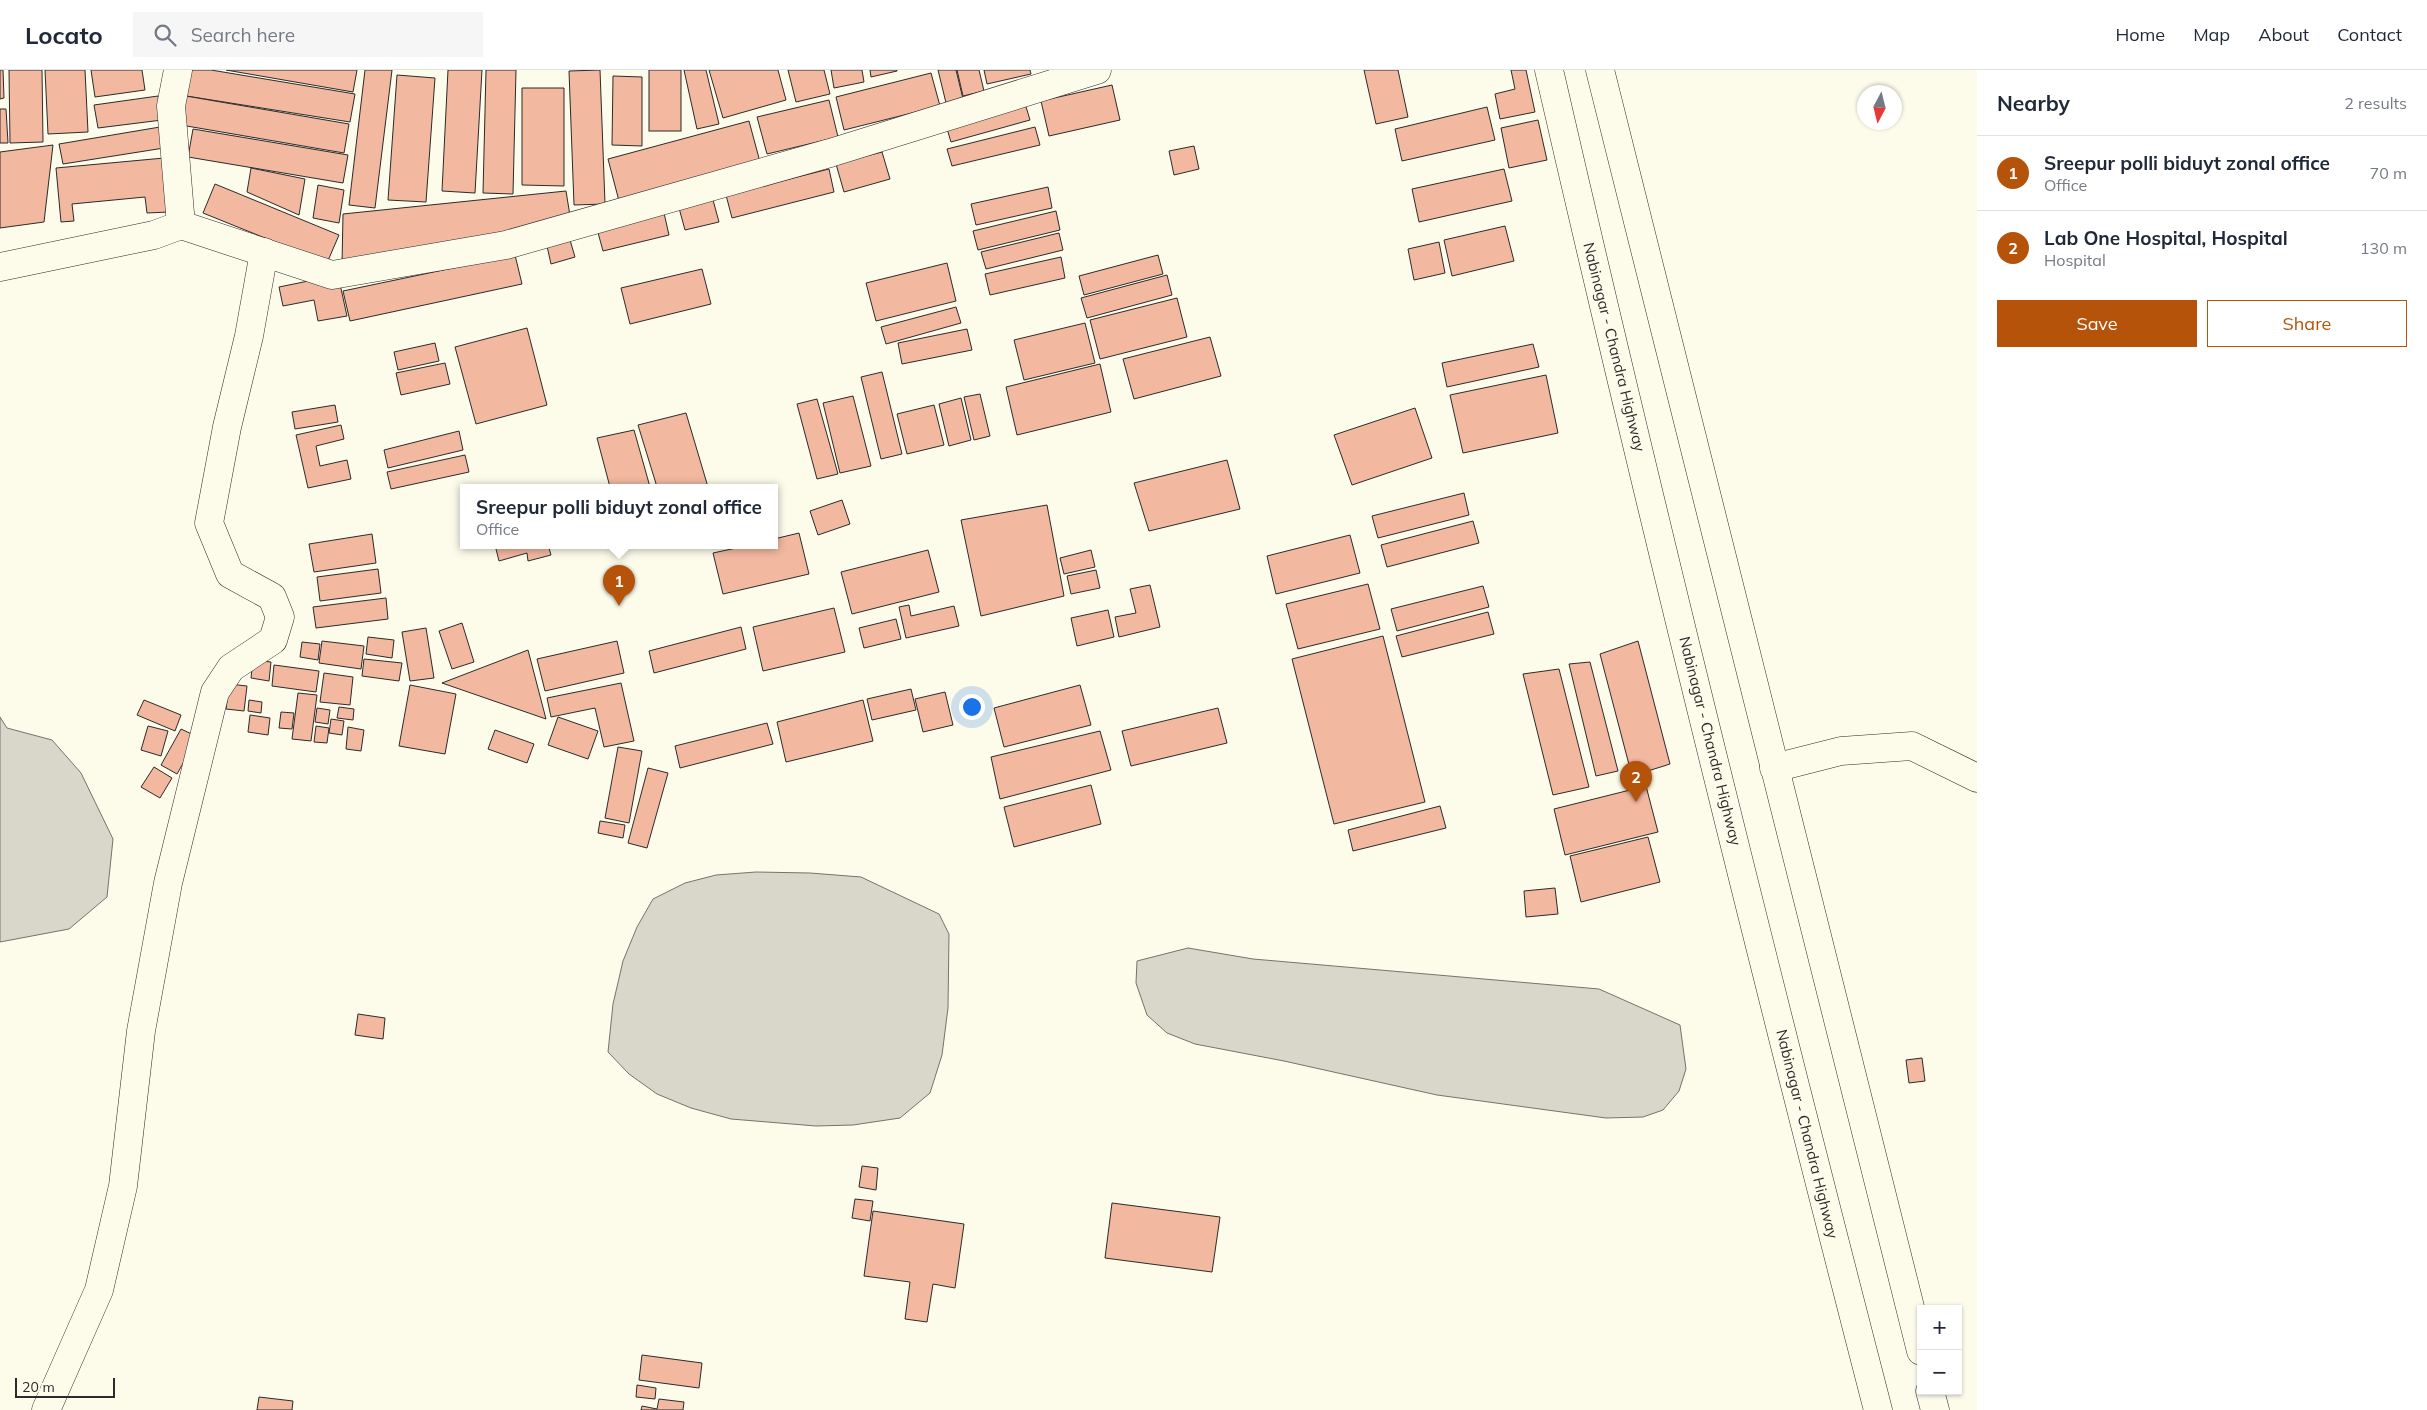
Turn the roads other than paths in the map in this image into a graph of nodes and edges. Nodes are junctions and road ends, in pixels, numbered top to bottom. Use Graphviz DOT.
graph roads {
  1 [pos="178,70"];
  2 [pos="1097,70"];
  3 [pos="1549,70"];
  4 [pos="1600,70"];
  5 [pos="181,225"];
  6 [pos="264,252"];
  7 [pos="0,267"];
  8 [pos="1774,768"];
  9 [pos="1977,778"];
  10 [pos="1921,1350"];
  11 [pos="1931,1395"];
  12 [pos="46,1410"];
  13 [pos="1878,1410"];
  14 [pos="1935,1410"];
  1 -- 5 [label="main road"];
  2 -- 6 [label="main road"];
  3 -- 13 [label="main road, Nabinagar - Chandra Highway"];
  4 -- 8 [label="main road"];
  5 -- 6 [label="main road"];
  5 -- 7 [label="main road"];
  6 -- 12 [label="main road"];
  8 -- 9 [label="main road"];
  8 -- 10 [label="main road"];
  11 -- 14 [label="main road"];
}
